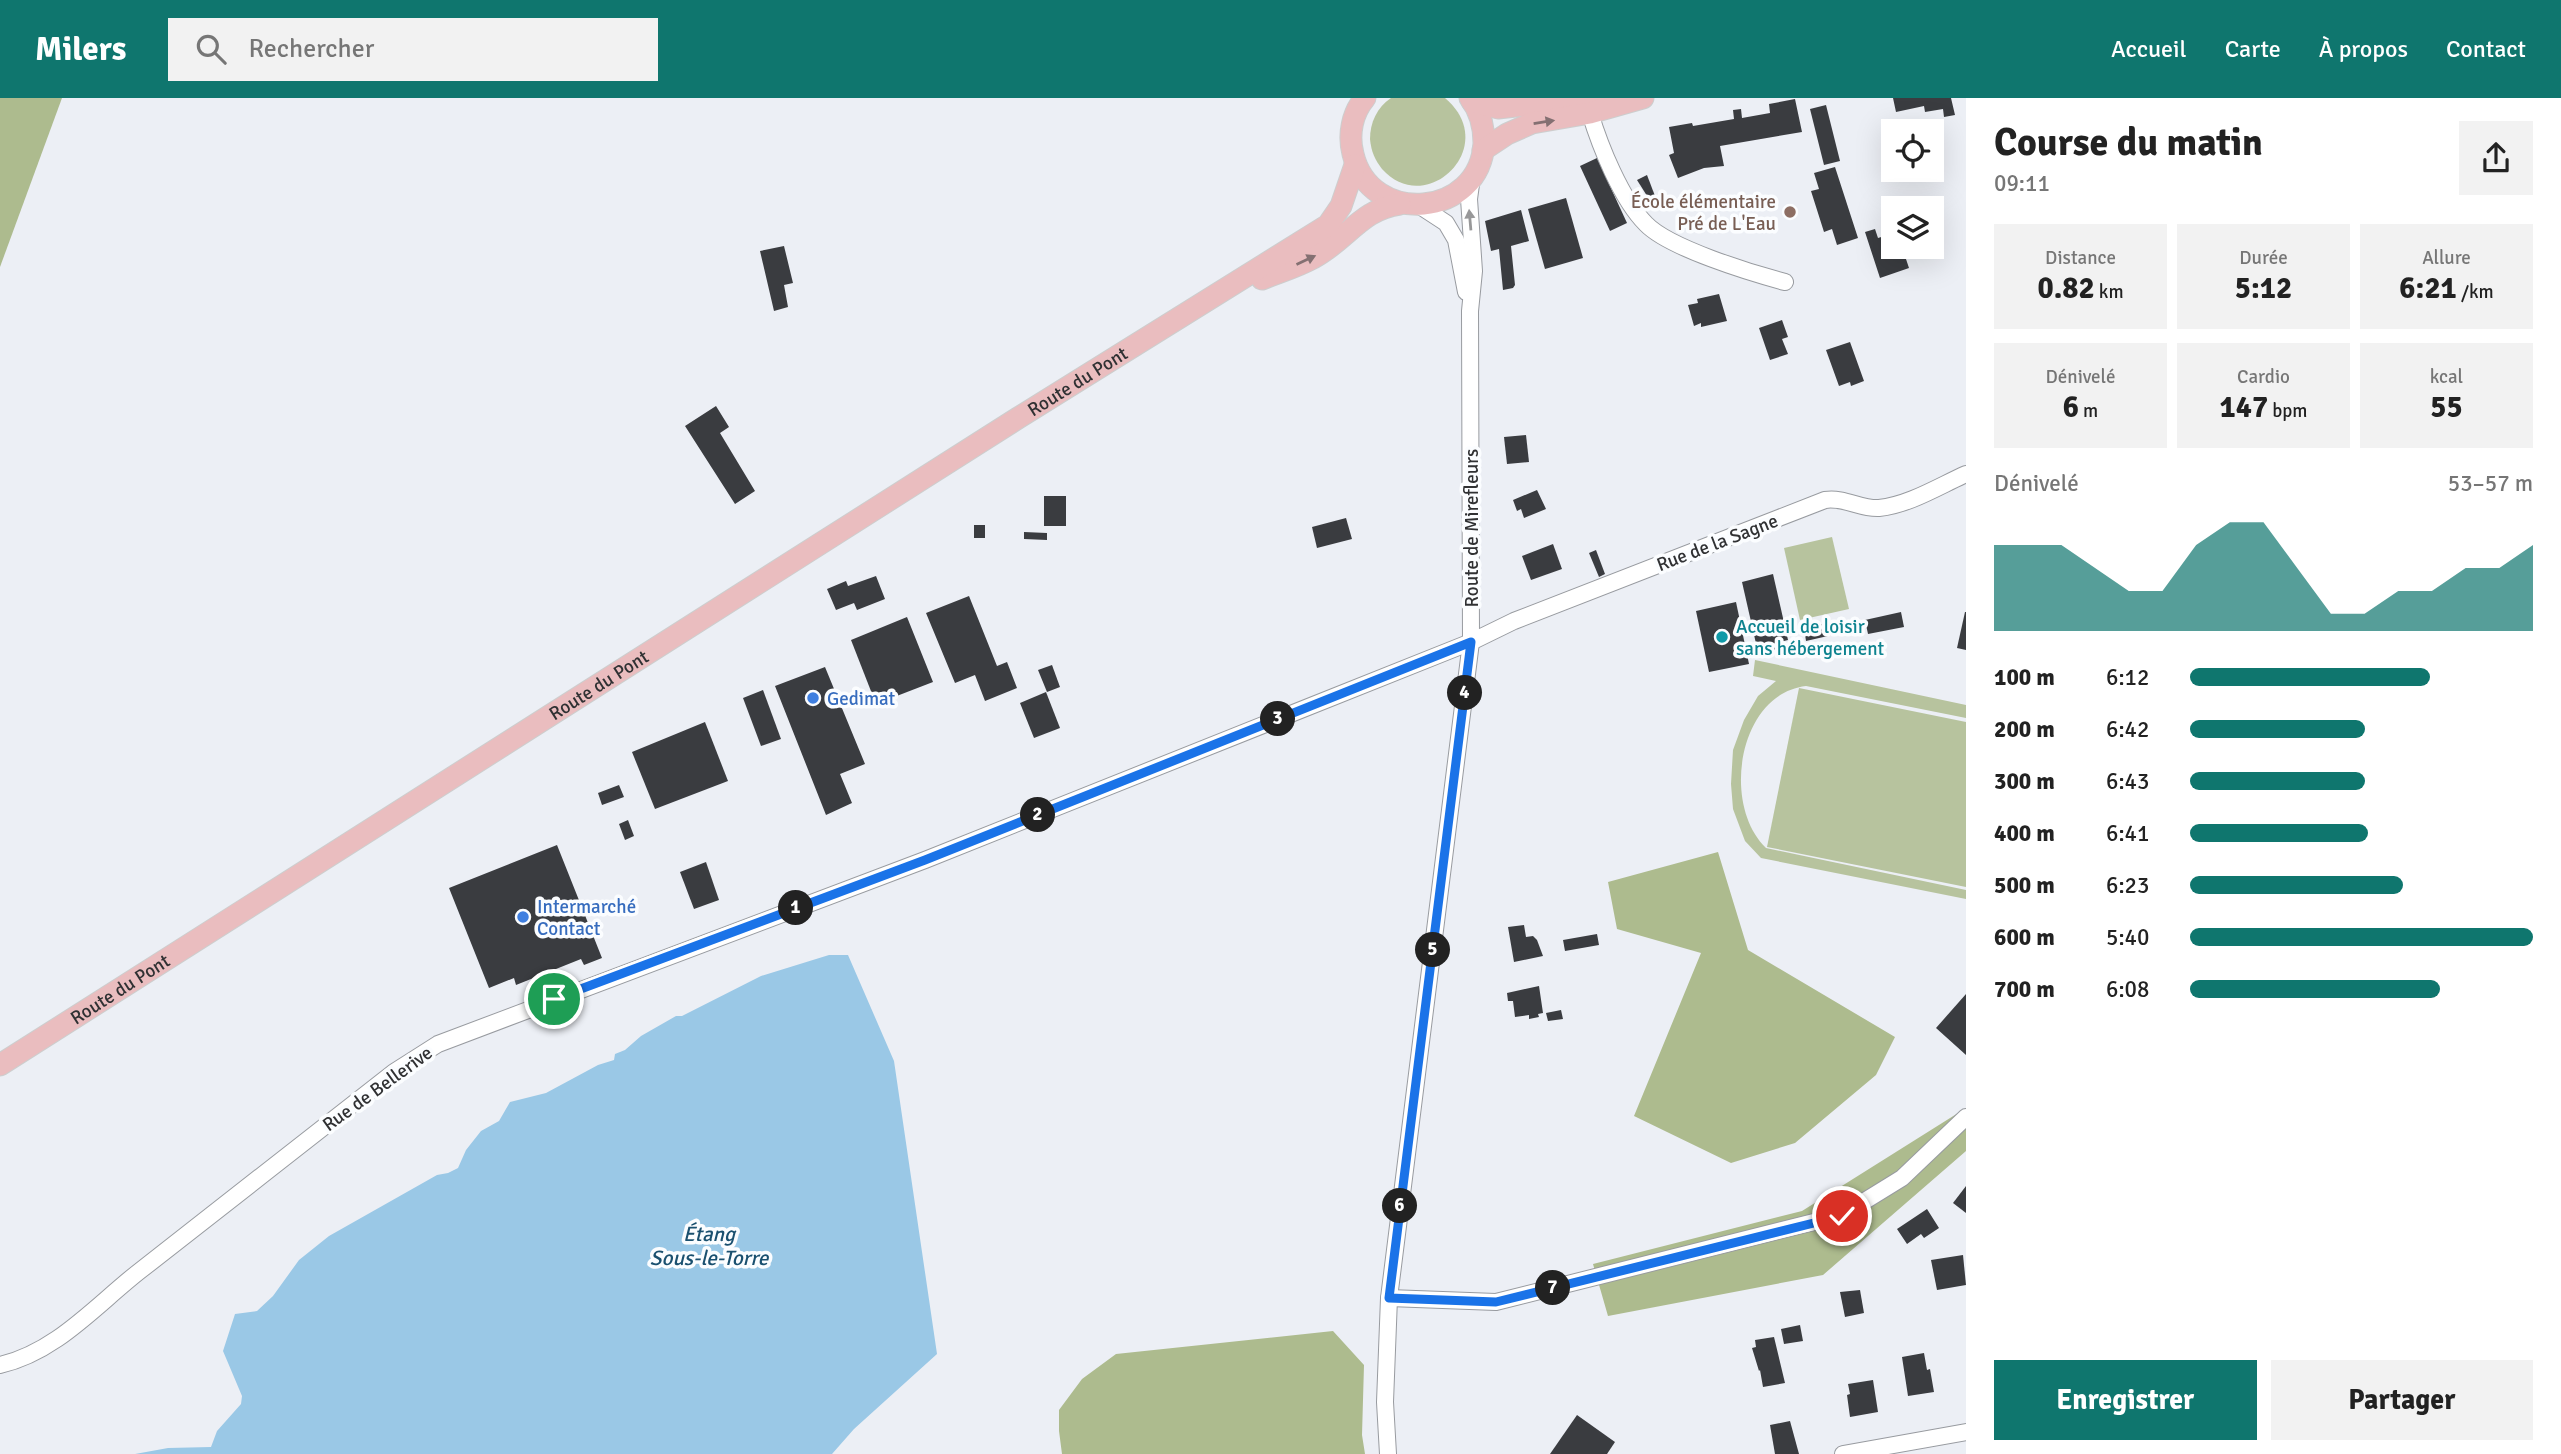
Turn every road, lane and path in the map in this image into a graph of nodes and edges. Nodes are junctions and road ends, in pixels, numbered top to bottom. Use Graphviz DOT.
graph roads {
  1 [pos="1365,98"];
  2 [pos="1471,99"];
  3 [pos="1637,99"];
  4 [pos="1590,113"];
  5 [pos="1483,150"];
  6 [pos="1355,165"];
  7 [pos="1472,177"];
  8 [pos="1410,205"];
  9 [pos="1785,282"];
  10 [pos="1198,306"];
  11 [pos="1470,311"];
  12 [pos="1966,474"];
  13 [pos="1471,642"];
  14 [pos="0,1065"];
  15 [pos="1966,1117"];
  16 [pos="1389,1298"];
  17 [pos="0,1365"];
  18 [pos="1966,1432"];
  19 [pos="1388,1454"];
  20 [pos="1843,1454"];
  1 -- 6 [label="main road"];
  2 -- 3 [label="main road"];
  2 -- 5 [label="main road"];
  3 -- 4 [label="main road"];
  5 -- 4 [label="main road, one-way"];
  4 -- 9 [label="street"];
  5 -- 7 [label="main road"];
  6 -- 8 [label="main road"];
  6 -- 10 [label="main road, Route du Pont"];
  7 -- 8 [label="main road, Route du Pont"];
  11 -- 7 [label="street, Route de Mirefleurs, one-way"];
  10 -- 8 [label="main road, Route du Pont, one-way"];
  8 -- 11 [label="street, Route de Mirefleurs"];
  10 -- 14 [label="main road, Route du Pont"];
  11 -- 13 [label="street, Route de Mirefleurs"];
  12 -- 13 [label="street, Rue de la Sagne"];
  13 -- 16 [label="street, Route de Mirefleurs"];
  13 -- 17 [label="street, Rue de Bellerive"];
  15 -- 16 [label="street"];
  16 -- 19 [label="street, Route de Mirefleurs"];
  18 -- 20 [label="street"];
}
